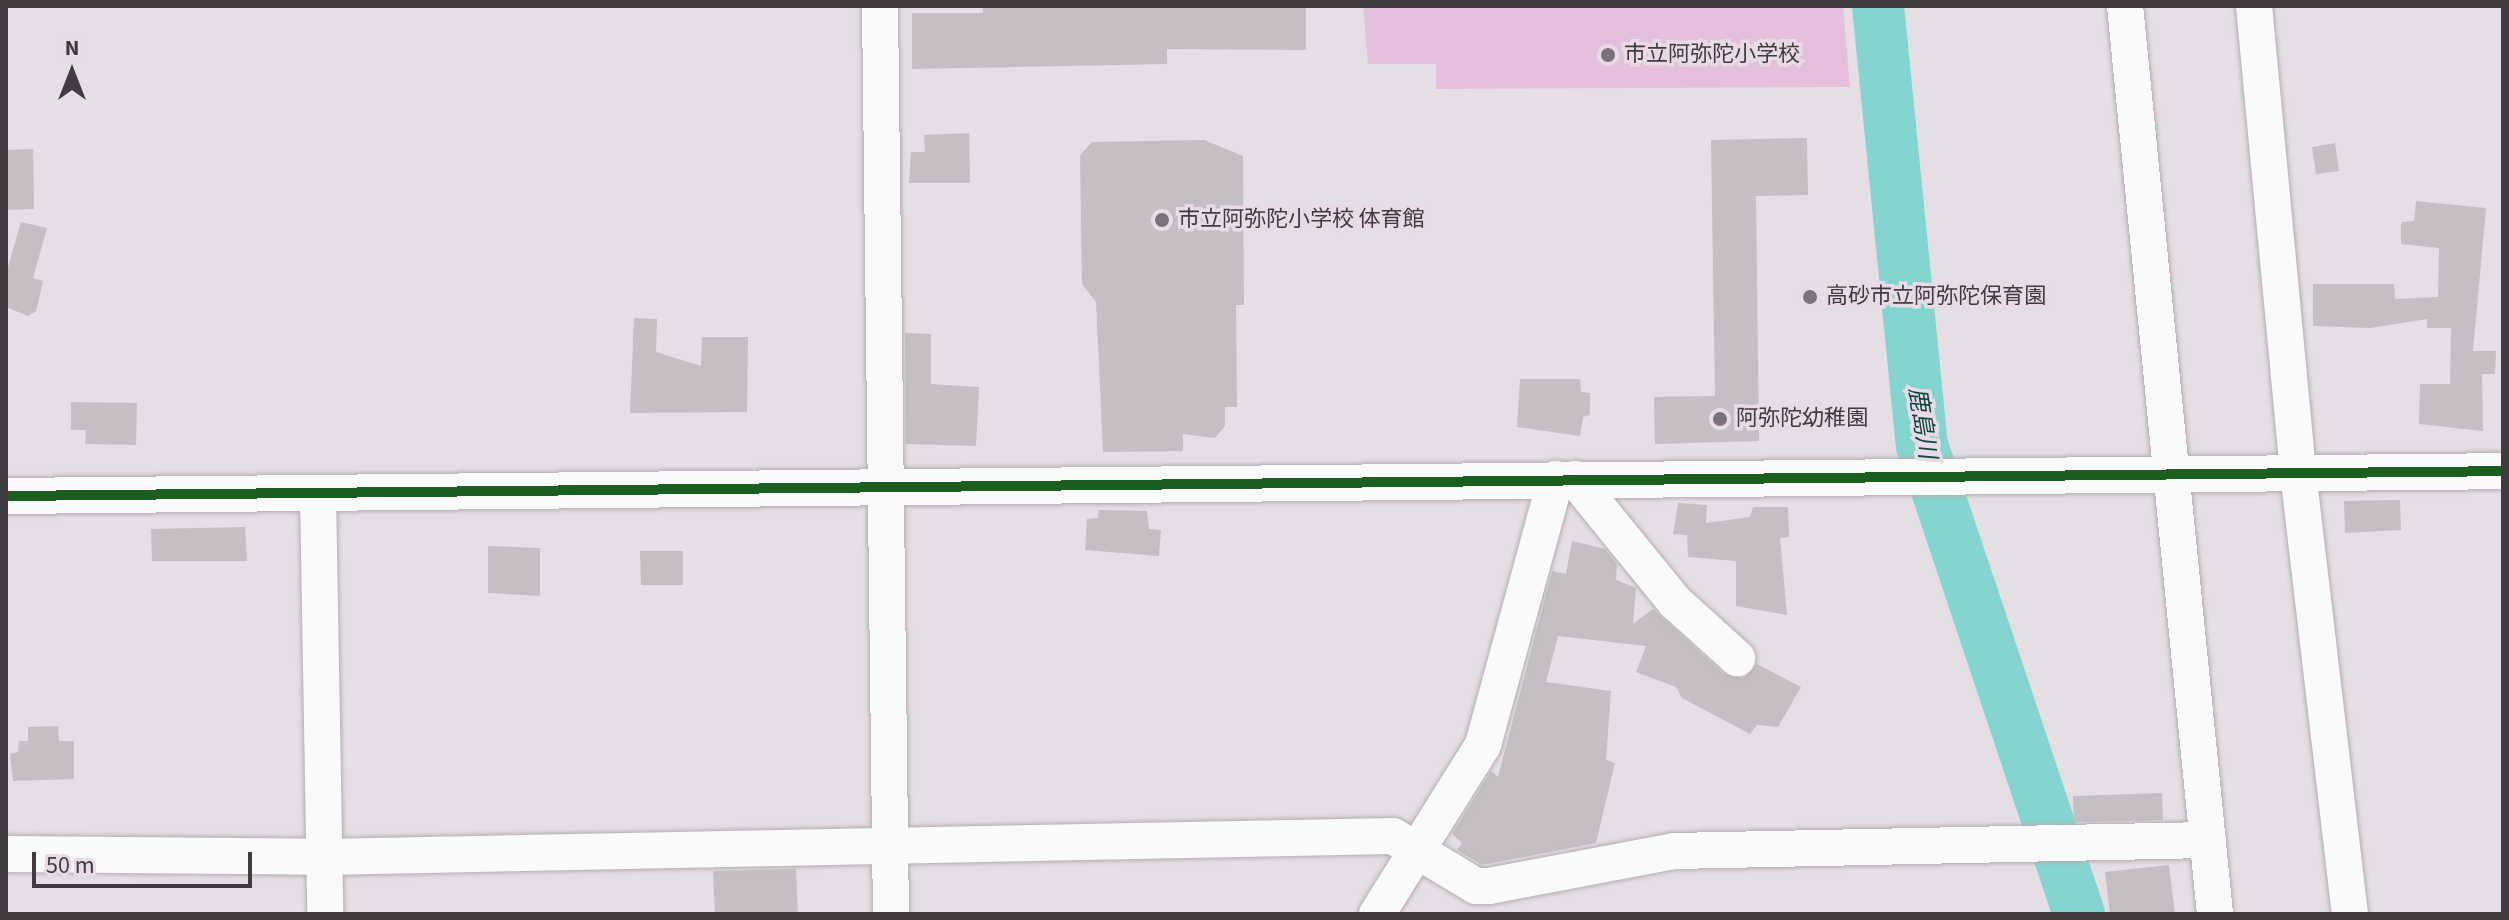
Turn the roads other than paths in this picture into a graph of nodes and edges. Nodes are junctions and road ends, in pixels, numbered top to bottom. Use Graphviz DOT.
graph roads {
  1 [pos="880,6"];
  2 [pos="2125,6"];
  3 [pos="2254,6"];
  4 [pos="2503,471"];
  5 [pos="2298,472"];
  6 [pos="2176,478"];
  7 [pos="1566,479"];
  8 [pos="884,489"];
  9 [pos="318,494"];
  10 [pos="6,496"];
  11 [pos="1737,658"];
  12 [pos="2208,840"];
  13 [pos="1414,847"];
  14 [pos="891,848"];
  15 [pos="6,854"];
  16 [pos="324,857"];
  17 [pos="325,914"];
  18 [pos="891,914"];
  19 [pos="1377,914"];
  20 [pos="2215,914"];
  21 [pos="2350,914"];
  1 -- 8 [label="street"];
  2 -- 6 [label="street"];
  3 -- 5 [label="street"];
  4 -- 5 [label="street"];
  5 -- 6 [label="street"];
  5 -- 21 [label="street"];
  6 -- 7 [label="street"];
  6 -- 12 [label="street"];
  7 -- 8 [label="street"];
  7 -- 11 [label="street"];
  7 -- 13 [label="street"];
  8 -- 9 [label="street"];
  8 -- 14 [label="street"];
  9 -- 10 [label="street"];
  9 -- 16 [label="street"];
  12 -- 13 [label="street"];
  12 -- 20 [label="street"];
  13 -- 14 [label="street"];
  13 -- 19 [label="street"];
  14 -- 16 [label="street"];
  14 -- 18 [label="street"];
  15 -- 16 [label="street"];
  16 -- 17 [label="street"];
}
